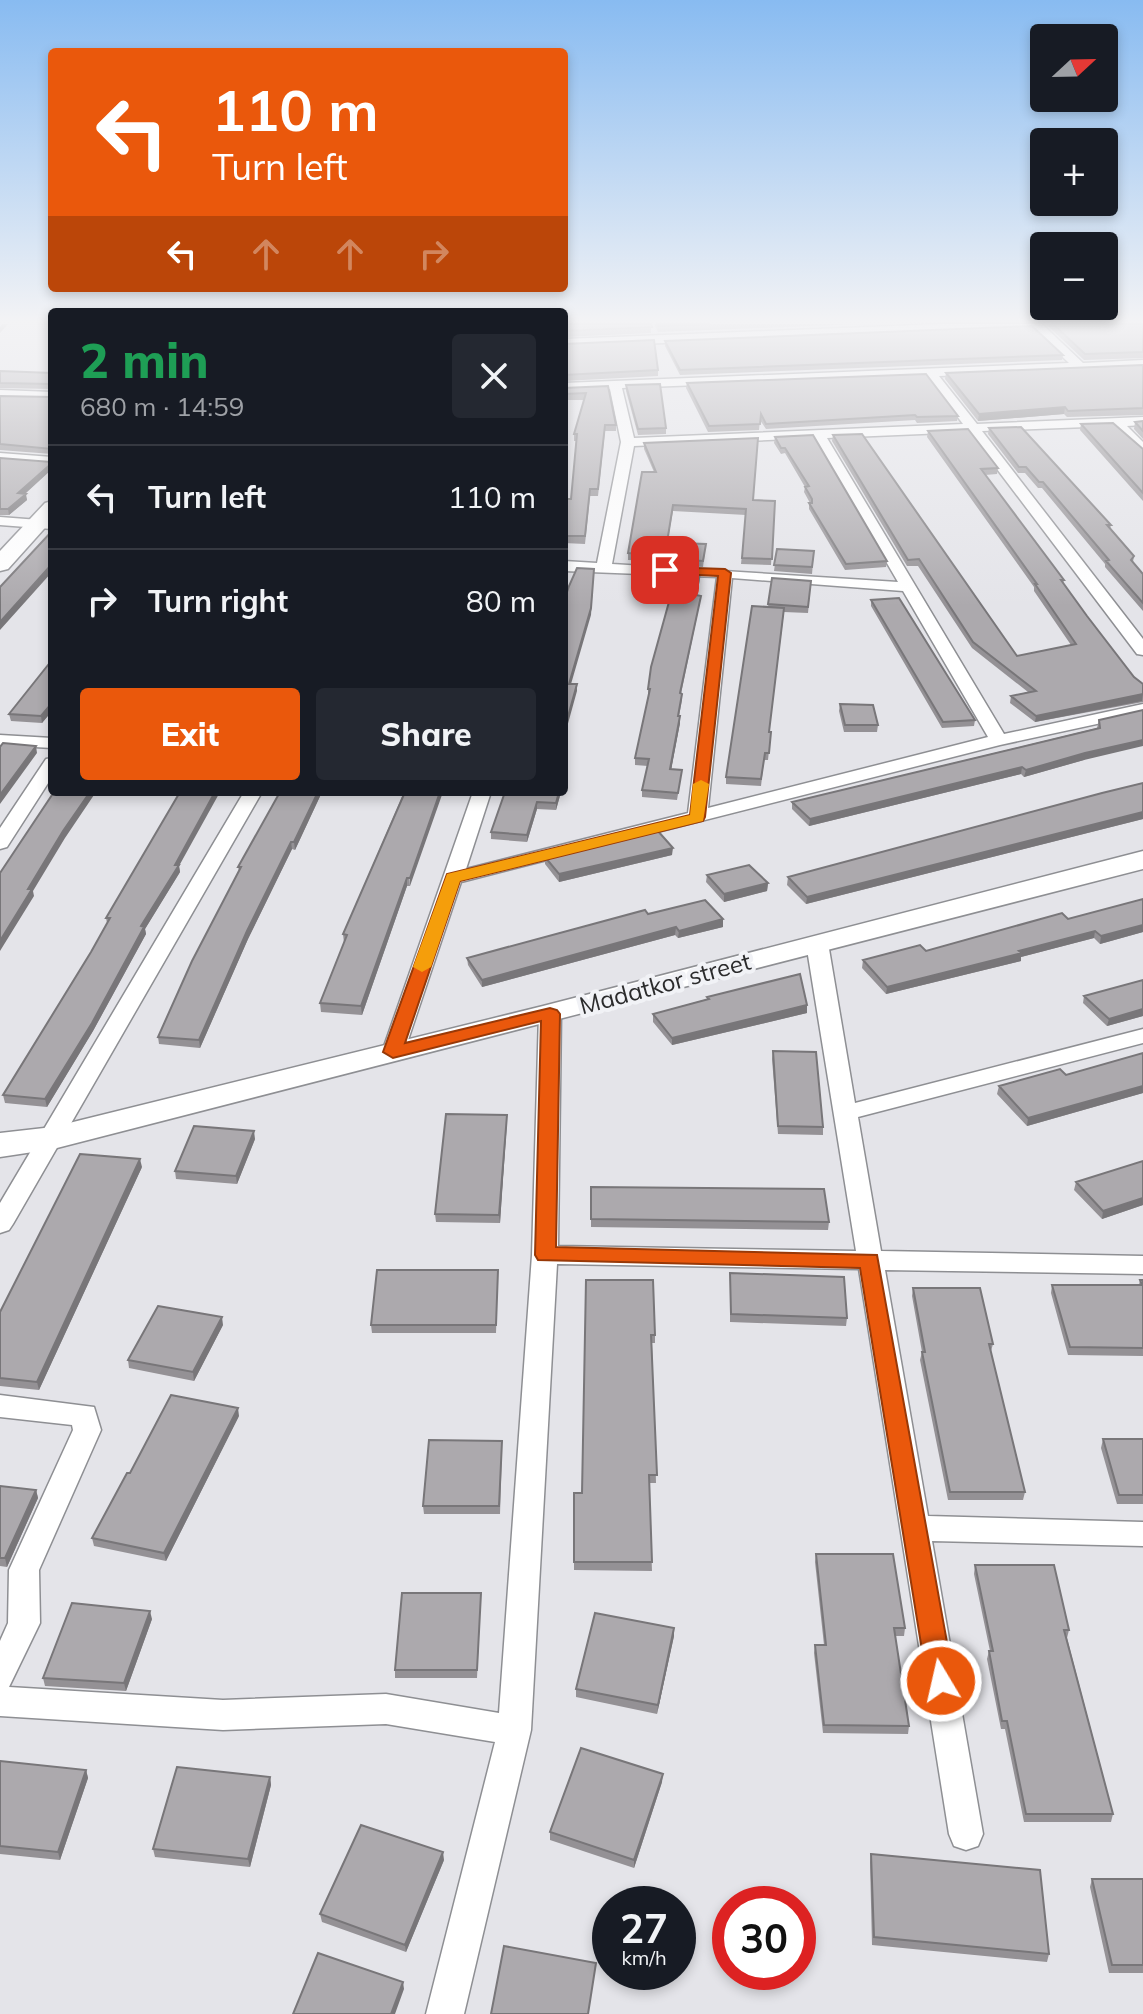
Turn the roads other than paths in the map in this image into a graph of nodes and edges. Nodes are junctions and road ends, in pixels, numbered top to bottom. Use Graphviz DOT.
graph roads {
  1 [pos="623,418"];
  2 [pos="964,418"];
  3 [pos="1143,421"];
  4 [pos="1116,422"];
  5 [pos="971,428"];
  6 [pos="818,434"];
  7 [pos="628,442"];
  8 [pos="1143,450"];
  9 [pos="0,457"];
  10 [pos="48,461"];
  11 [pos="0,521"];
  12 [pos="44,525"];
  13 [pos="0,564"];
  14 [pos="568,566"];
  15 [pos="604,568"];
  16 [pos="725,573"];
  17 [pos="906,587"];
  18 [pos="1143,650"];
  19 [pos="1143,709"];
  20 [pos="0,740"];
  21 [pos="999,740"];
  22 [pos="48,743"];
  23 [pos="48,769"];
  24 [pos="251,796"];
  25 [pos="481,796"];
  26 [pos="697,817"];
  27 [pos="0,843"];
  28 [pos="1143,860"];
  29 [pos="452,878"];
  30 [pos="817,943"];
  31 [pos="550,1014"];
  32 [pos="1143,1036"];
  33 [pos="393,1052"];
  34 [pos="846,1113"];
  35 [pos="53,1138"];
  36 [pos="0,1145"];
  37 [pos="0,1224"];
  38 [pos="545,1255"];
  39 [pos="870,1261"];
  40 [pos="1143,1265"];
  41 [pos="0,1406"];
  42 [pos="915,1528"];
  43 [pos="1143,1534"];
  44 [pos="0,1676"];
  45 [pos="0,1701"];
  46 [pos="514,1730"];
  47 [pos="966,1834"];
  48 [pos="445,2014"];
  1 -- 7 [label="street"];
  2 -- 5 [label="street"];
  3 -- 4 [label="street"];
  4 -- 5 [label="street"];
  4 -- 8 [label="street"];
  5 -- 6 [label="street"];
  5 -- 18 [label="street"];
  6 -- 7 [label="street"];
  6 -- 17 [label="street"];
  7 -- 15 [label="street"];
  9 -- 10 [label="street"];
  11 -- 12 [label="street"];
  12 -- 13 [label="street"];
  14 -- 15 [label="street"];
  15 -- 16 [label="street"];
  16 -- 17 [label="street"];
  16 -- 26 [label="street"];
  17 -- 21 [label="street"];
  19 -- 21 [label="street"];
  20 -- 22 [label="street"];
  21 -- 26 [label="street"];
  23 -- 27 [label="street"];
  24 -- 35 [label="street"];
  25 -- 29 [label="street"];
  26 -- 29 [label="street"];
  28 -- 30 [label="street, Madatkor street"];
  29 -- 33 [label="street"];
  30 -- 31 [label="street, Madatkor street"];
  30 -- 34 [label="street"];
  31 -- 33 [label="street, Madatkor street"];
  31 -- 38 [label="street"];
  32 -- 34 [label="street"];
  33 -- 35 [label="street, Madatkor street"];
  34 -- 39 [label="street"];
  35 -- 36 [label="street, Madatkor street"];
  35 -- 37 [label="street"];
  38 -- 39 [label="street"];
  38 -- 46 [label="street"];
  39 -- 40 [label="street"];
  39 -- 42 [label="street"];
  41 -- 44 [label="street"];
  42 -- 43 [label="street"];
  42 -- 47 [label="street"];
  45 -- 46 [label="street"];
  46 -- 48 [label="street"];
}
